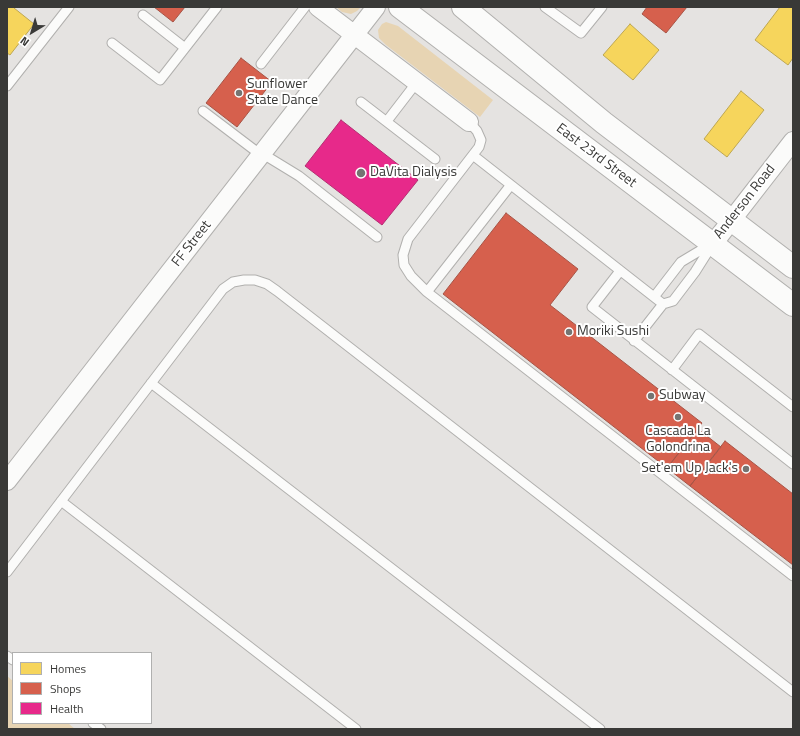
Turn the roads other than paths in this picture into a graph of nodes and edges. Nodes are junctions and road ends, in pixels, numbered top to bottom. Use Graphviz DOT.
graph roads {
  1 [pos="69,7"];
  2 [pos="217,7"];
  3 [pos="305,7"];
  4 [pos="318,7"];
  5 [pos="376,7"];
  6 [pos="400,7"];
  7 [pos="463,7"];
  8 [pos="545,7"];
  9 [pos="602,7"];
  10 [pos="143,15"];
  11 [pos="355,34"];
  12 [pos="112,43"];
  13 [pos="185,48"];
  14 [pos="261,64"];
  15 [pos="417,82"];
  16 [pos="7,86"];
  17 [pos="361,102"];
  18 [pos="203,111"];
  19 [pos="386,121"];
  20 [pos="469,122"];
  21 [pos="793,141"];
  22 [pos="262,154"];
  23 [pos="474,156"];
  24 [pos="435,159"];
  25 [pos="510,186"];
  26 [pos="731,220"];
  27 [pos="377,237"];
  28 [pos="712,244"];
  29 [pos="793,267"];
  30 [pos="620,271"];
  31 [pos="427,292"];
  32 [pos="654,297"];
  33 [pos="663,304"];
  34 [pos="793,305"];
  35 [pos="634,341"];
  36 [pos="672,370"];
  37 [pos="151,383"];
  38 [pos="793,407"];
  39 [pos="793,464"];
  40 [pos="7,481"];
  41 [pos="61,501"];
  42 [pos="7,572"];
  43 [pos="793,576"];
  44 [pos="793,692"];
  45 [pos="356,729"];
  46 [pos="600,729"];
  1 -- 16 [label="lane"];
  2 -- 13 [label="lane"];
  3 -- 14 [label="lane"];
  4 -- 11 [label="street"];
  5 -- 11 [label="street, FF Street"];
  6 -- 28 [label="main road, East 23rd Street"];
  7 -- 26 [label="main road"];
  8 -- 9 [label="lane"];
  10 -- 13 [label="lane"];
  11 -- 15 [label="street"];
  11 -- 22 [label="street, FF Street"];
  12 -- 13 [label="lane"];
  15 -- 19 [label="lane"];
  15 -- 20 [label="street"];
  17 -- 19 [label="lane"];
  18 -- 22 [label="lane"];
  19 -- 24 [label="lane"];
  20 -- 23 [label="lane"];
  21 -- 26 [label="street, Anderson Road"];
  22 -- 27 [label="lane"];
  22 -- 40 [label="street, FF Street"];
  23 -- 25 [label="lane"];
  23 -- 31 [label="lane"];
  25 -- 30 [label="lane"];
  25 -- 31 [label="lane"];
  26 -- 28 [label="street, Anderson Road"];
  26 -- 29 [label="main road"];
  28 -- 32 [label="lane"];
  28 -- 33 [label="lane"];
  28 -- 34 [label="main road, East 23rd Street"];
  30 -- 32 [label="lane"];
  30 -- 35 [label="lane"];
  31 -- 43 [label="lane"];
  32 -- 33 [label="lane"];
  33 -- 35 [label="lane"];
  35 -- 36 [label="lane"];
  36 -- 38 [label="lane"];
  36 -- 39 [label="lane"];
  37 -- 41 [label="lane"];
  37 -- 44 [label="lane"];
  37 -- 46 [label="lane"];
  41 -- 42 [label="lane"];
  41 -- 45 [label="lane"];
}
